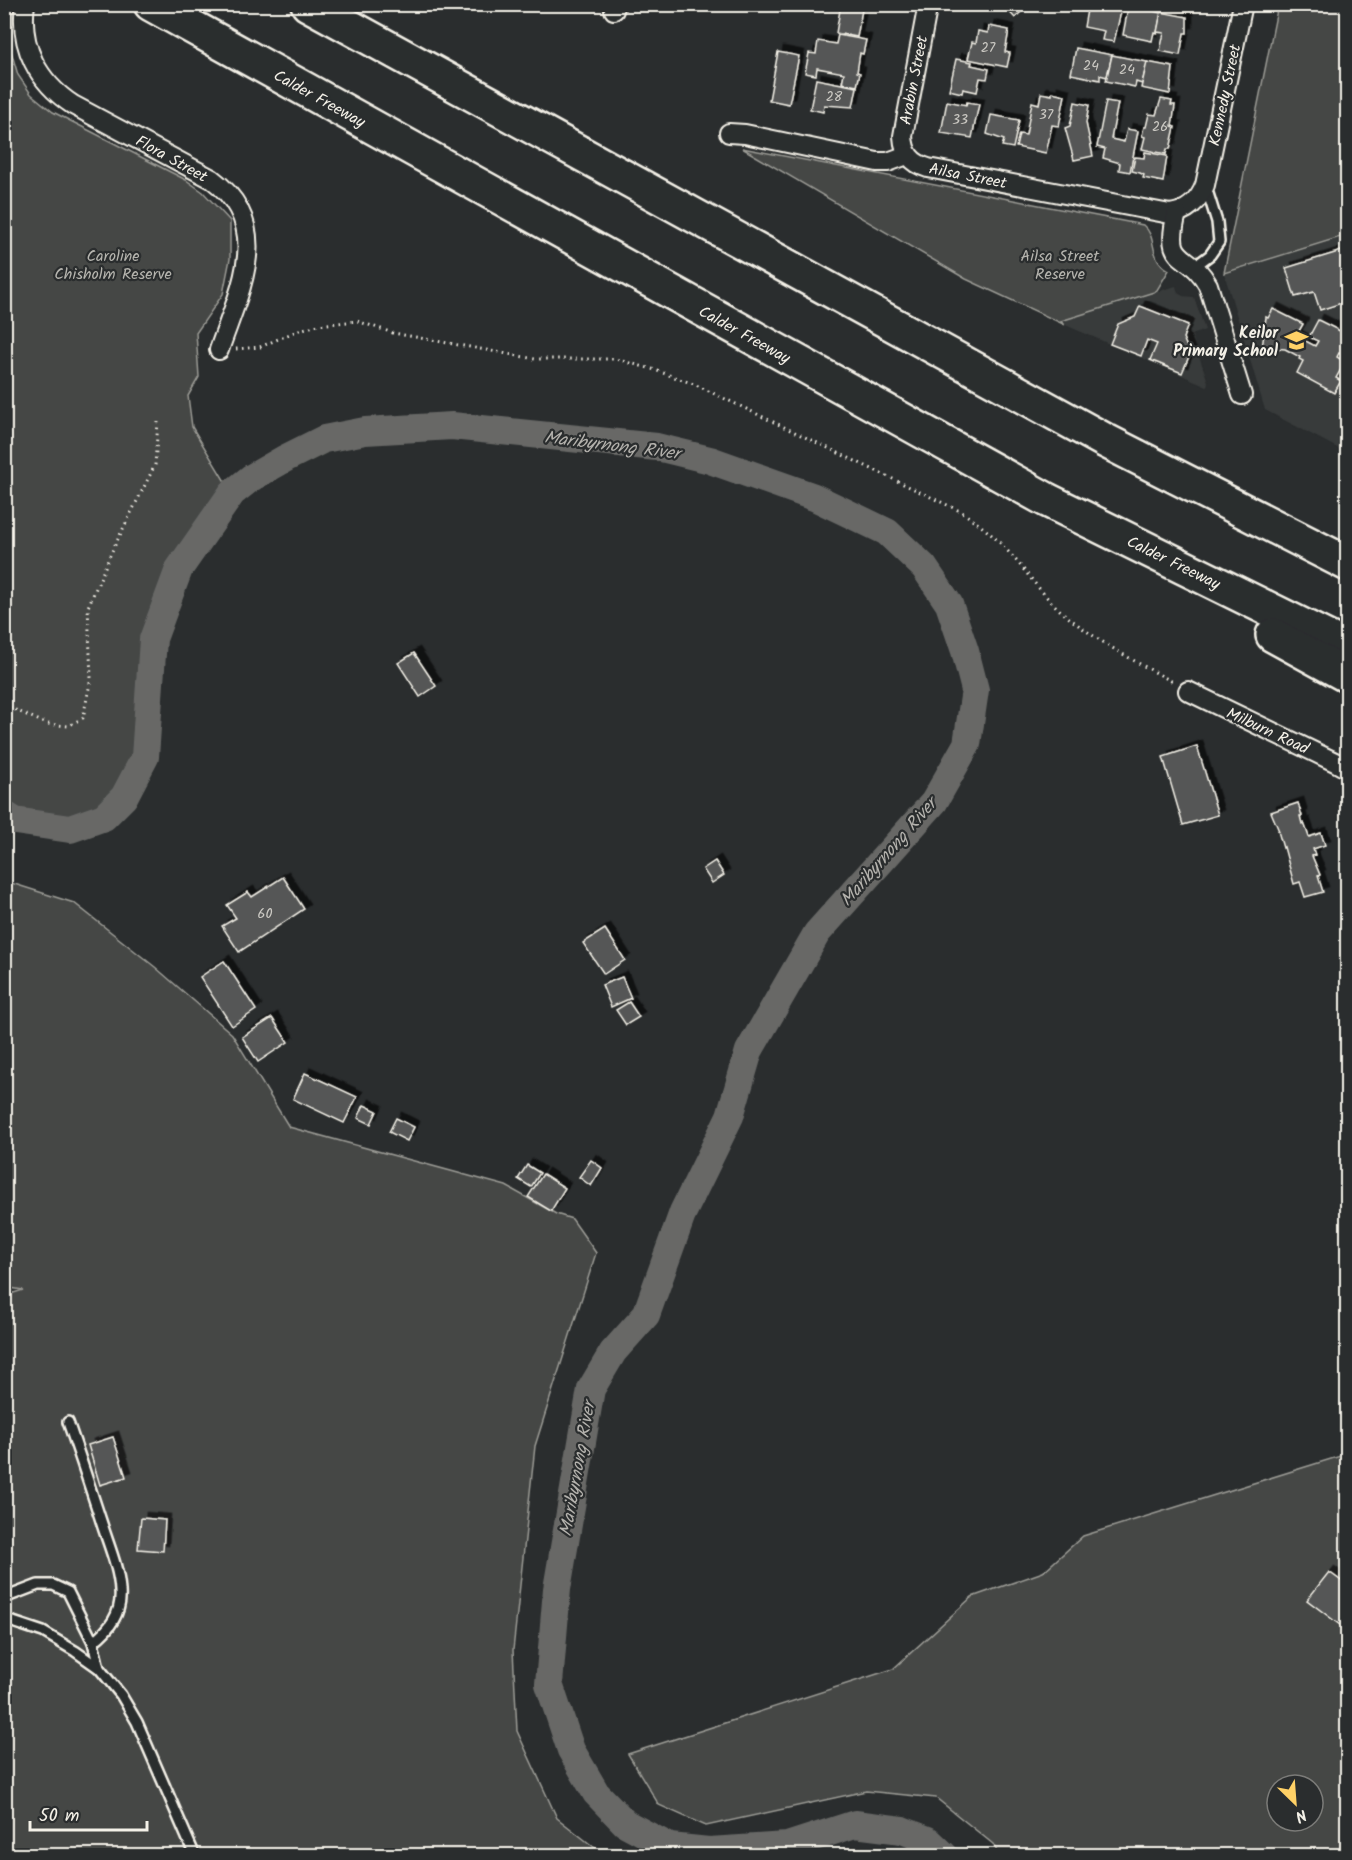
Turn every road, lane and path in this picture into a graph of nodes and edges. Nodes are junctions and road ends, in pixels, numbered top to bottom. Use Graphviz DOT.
graph roads {
  1 [pos="25,4"];
  2 [pos="151,4"];
  3 [pos="308,4"];
  4 [pos="928,4"];
  5 [pos="1243,4"];
  6 [pos="729,133"];
  7 [pos="907,155"];
  8 [pos="1205,185"];
  9 [pos="1177,213"];
  10 [pos="1194,267"];
  11 [pos="219,350"];
  12 [pos="1242,395"];
  13 [pos="158,422"];
  14 [pos="1047,500"];
  15 [pos="1347,564"];
  16 [pos="1347,648"];
  17 [pos="1347,676"];
  18 [pos="1188,691"];
  19 [pos="4,705"];
  20 [pos="1347,769"];
  21 [pos="68,1422"];
  22 [pos="4,1598"];
  23 [pos="4,1619"];
  24 [pos="93,1642"];
  25 [pos="99,1668"];
  26 [pos="195,1856"];
  1 -- 11 [label="street, Flora Street"];
  2 -- 14 [label="highway, Calder Freeway"];
  3 -- 15 [label="highway"];
  4 -- 7 [label="street, Arabin Street"];
  5 -- 8 [label="street, Kennedy Street"];
  6 -- 7 [label="street, Ailsa Street"];
  7 -- 9 [label="street, Ailsa Street"];
  8 -- 9 [label="street, Kennedy Street"];
  8 -- 10 [label="lane, Kennedy Street"];
  9 -- 10 [label="street"];
  10 -- 12 [label="street"];
  11 -- 18 [label="path"];
  13 -- 19 [label="path"];
  14 -- 16 [label="highway, Calder Freeway"];
  14 -- 17 [label="highway"];
  18 -- 20 [label="street, Milburn Road"];
  21 -- 24 [label="lane"];
  22 -- 24 [label="lane"];
  23 -- 25 [label="lane"];
  24 -- 25 [label="lane"];
  25 -- 26 [label="lane"];
}
